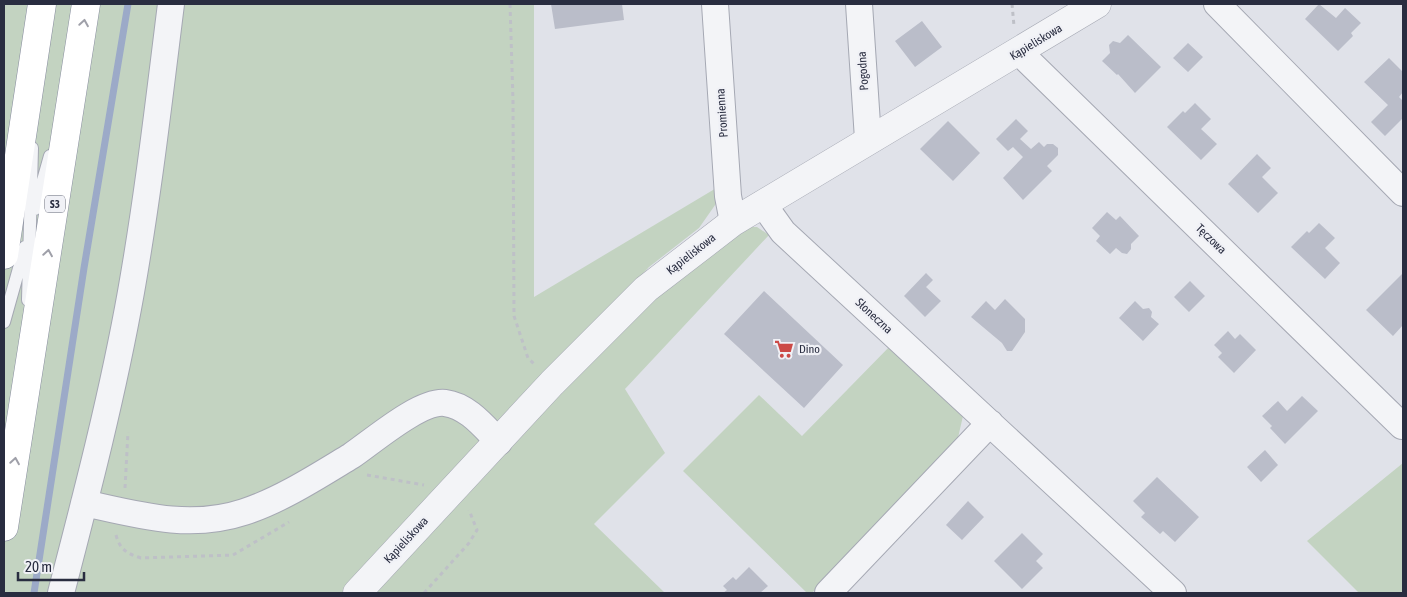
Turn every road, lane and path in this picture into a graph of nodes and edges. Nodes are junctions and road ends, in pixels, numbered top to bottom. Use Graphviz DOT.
graph roads {
  1 [pos="42,4"];
  2 [pos="86,4"];
  3 [pos="171,4"];
  4 [pos="510,4"];
  5 [pos="715,4"];
  6 [pos="858,4"];
  7 [pos="1097,4"];
  8 [pos="1217,4"];
  9 [pos="34,50"];
  10 [pos="1020,52"];
  11 [pos="79,55"];
  12 [pos="868,139"];
  13 [pos="1403,193"];
  14 [pos="763,204"];
  15 [pos="733,222"];
  16 [pos="30,228"];
  17 [pos="4,255"];
  18 [pos="4,322"];
  19 [pos="552,383"];
  20 [pos="24,405"];
  21 [pos="990,423"];
  22 [pos="1402,426"];
  23 [pos="128,431"];
  24 [pos="499,442"];
  25 [pos="360,479"];
  26 [pos="452,491"];
  27 [pos="84,503"];
  28 [pos="124,512"];
  29 [pos="292,520"];
  30 [pos="4,527"];
  31 [pos="62,593"];
  32 [pos="357,593"];
  33 [pos="424,593"];
  34 [pos="828,593"];
  35 [pos="1173,593"];
  1 -- 9 [label="highway"];
  11 -- 2 [label="highway, S3, one-way"];
  3 -- 27 [label="street"];
  4 -- 19 [label="path"];
  5 -- 15 [label="street, Promienna"];
  6 -- 12 [label="street, Pogodna"];
  7 -- 10 [label="street, Kąpieliskowa"];
  8 -- 13 [label="street"];
  9 -- 16 [label="lane"];
  9 -- 17 [label="highway"];
  10 -- 12 [label="street, Kąpieliskowa"];
  10 -- 22 [label="street, Tęczowa"];
  11 -- 16 [label="lane"];
  20 -- 11 [label="highway, S3, one-way"];
  12 -- 14 [label="street, Kąpieliskowa"];
  14 -- 15 [label="street, Kąpieliskowa"];
  14 -- 21 [label="street, Słoneczna"];
  15 -- 19 [label="street, Kąpieliskowa"];
  16 -- 18 [label="lane"];
  16 -- 20 [label="lane"];
  19 -- 24 [label="street, Kąpieliskowa"];
  30 -- 20 [label="highway, S3, one-way"];
  21 -- 34 [label="street"];
  21 -- 35 [label="street, Słoneczna"];
  23 -- 28 [label="path"];
  24 -- 26 [label="street, Kąpieliskowa"];
  24 -- 28 [label="street"];
  25 -- 26 [label="path"];
  26 -- 32 [label="street, Kąpieliskowa"];
  26 -- 33 [label="path"];
  27 -- 28 [label="street"];
  27 -- 31 [label="street"];
  28 -- 29 [label="path"];
}
